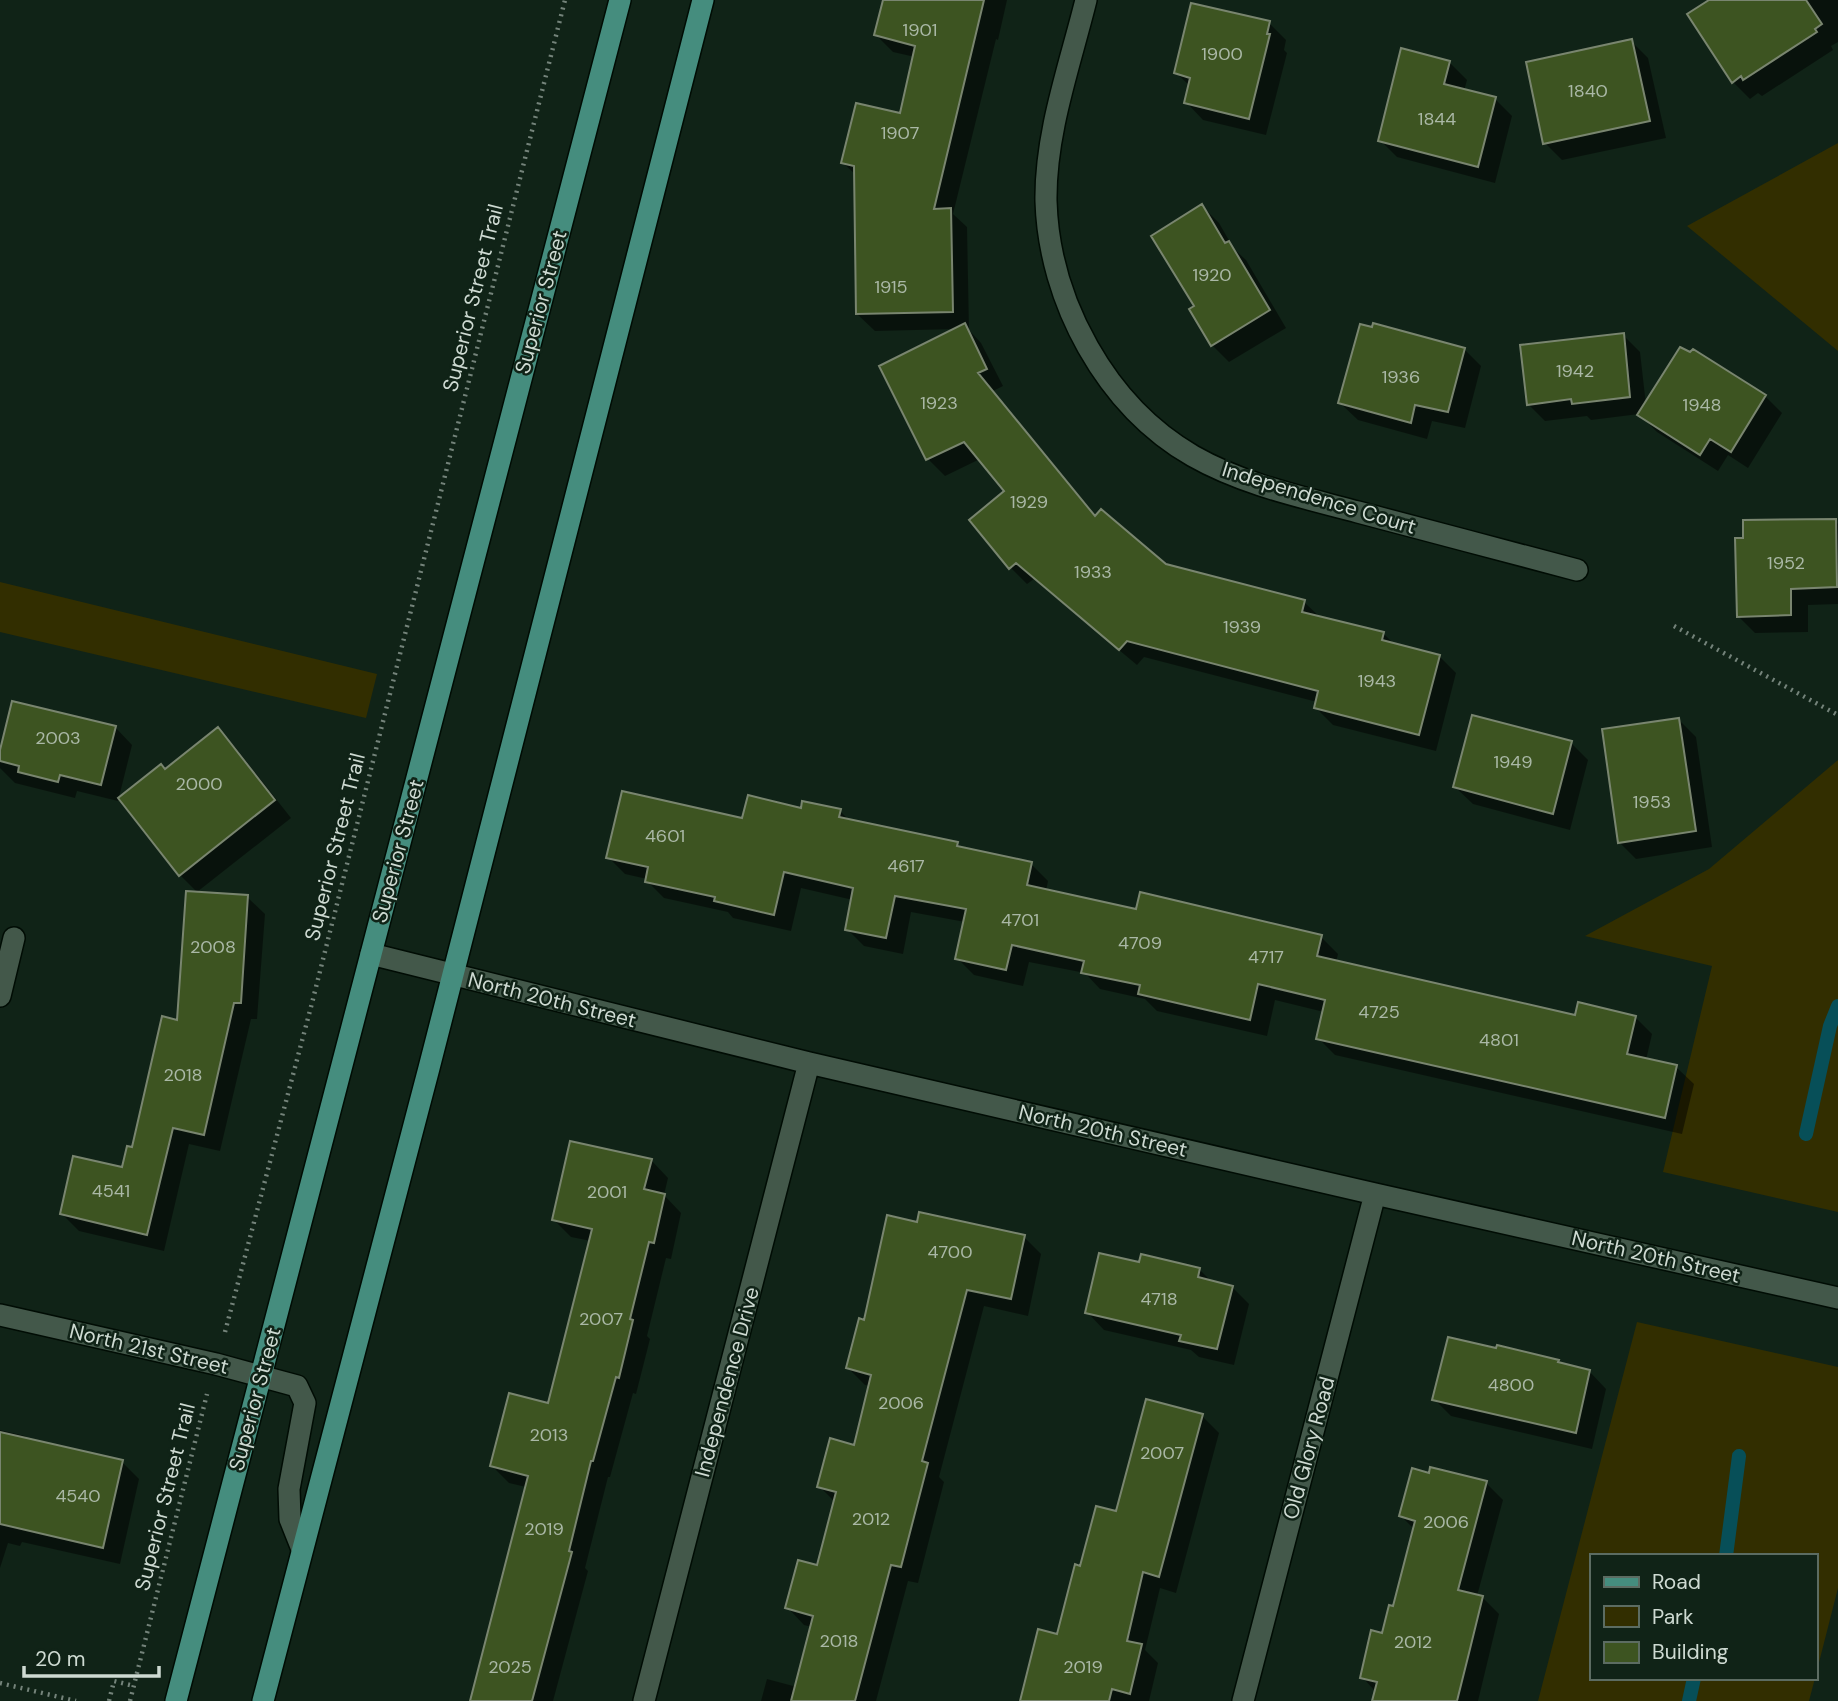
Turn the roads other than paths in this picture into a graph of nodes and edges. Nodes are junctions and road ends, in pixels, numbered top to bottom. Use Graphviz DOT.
graph roads {
  1 [pos="620,0"];
  2 [pos="703,0"];
  3 [pos="1086,0"];
  4 [pos="1577,570"];
  5 [pos="14,938"];
  6 [pos="371,954"];
  7 [pos="451,976"];
  8 [pos="0,996"];
  9 [pos="809,1063"];
  10 [pos="1375,1194"];
  11 [pos="1838,1298"];
  12 [pos="0,1315"];
  13 [pos="261,1375"];
  14 [pos="302,1549"];
  15 [pos="176,1701"];
  16 [pos="263,1701"];
  17 [pos="644,1701"];
  18 [pos="1243,1701"];
  1 -- 6 [label="main road, Superior Street"];
  2 -- 7 [label="main road"];
  3 -- 4 [label="street, Independence Court"];
  5 -- 8 [label="street"];
  6 -- 7 [label="street, North 20th Street"];
  6 -- 13 [label="main road, Superior Street"];
  7 -- 9 [label="street, North 20th Street"];
  7 -- 14 [label="main road"];
  9 -- 10 [label="street, North 20th Street"];
  9 -- 17 [label="street, Independence Drive"];
  10 -- 11 [label="street, North 20th Street"];
  10 -- 18 [label="street, Old Glory Road"];
  12 -- 13 [label="street, North 21st Street"];
  13 -- 14 [label="street, North 21st Street"];
  13 -- 15 [label="main road, Superior Street"];
  14 -- 16 [label="main road"];
}
